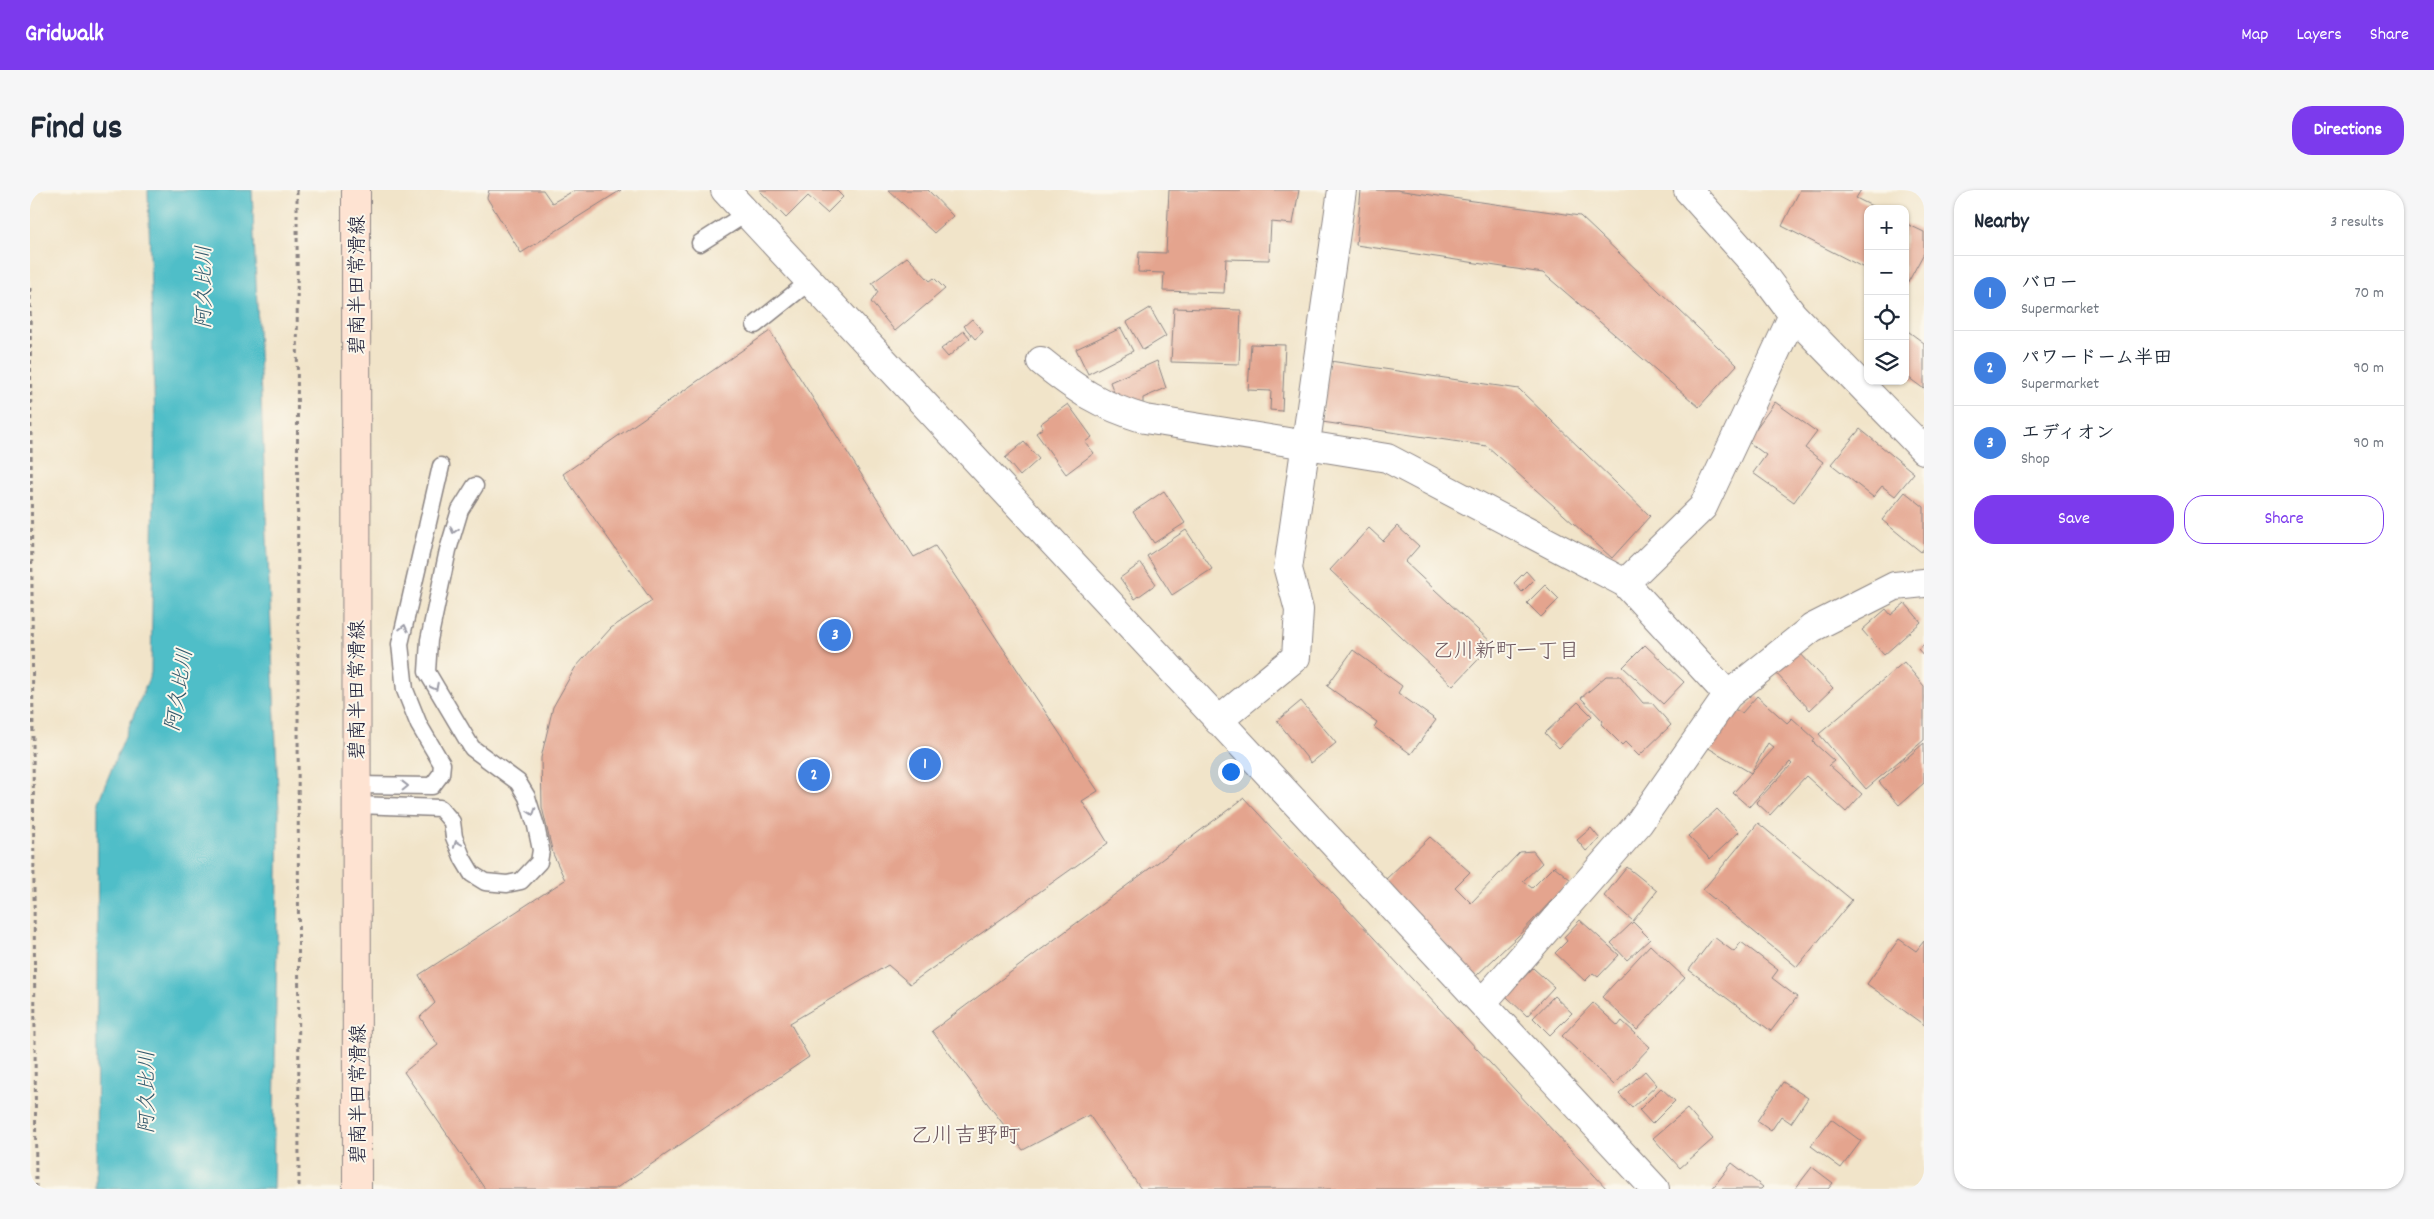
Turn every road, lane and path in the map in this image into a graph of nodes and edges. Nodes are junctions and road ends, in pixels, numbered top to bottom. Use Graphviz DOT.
graph roads {
  1 [pos="298,190"];
  2 [pos="356,190"];
  3 [pos="726,190"];
  4 [pos="1342,190"];
  5 [pos="1688,190"];
  6 [pos="747,213"];
  7 [pos="700,243"];
  8 [pos="810,281"];
  9 [pos="30,288"];
  10 [pos="1793,315"];
  11 [pos="755,325"];
  12 [pos="1041,361"];
  13 [pos="1304,445"];
  14 [pos="1924,450"];
  15 [pos="441,466"];
  16 [pos="474,486"];
  17 [pos="1625,583"];
  18 [pos="1924,583"];
  19 [pos="1728,695"];
  20 [pos="1218,721"];
  21 [pos="357,795"];
  22 [pos="1483,1002"];
  23 [pos="36,1189"];
  24 [pos="299,1189"];
  25 [pos="357,1189"];
  26 [pos="1655,1189"];
  1 -- 24 [label="path"];
  2 -- 21 [label="main road, 碧南半田常滑線"];
  3 -- 6 [label="street"];
  4 -- 13 [label="street"];
  5 -- 10 [label="street"];
  6 -- 7 [label="lane"];
  6 -- 8 [label="street"];
  8 -- 11 [label="lane"];
  8 -- 20 [label="street"];
  9 -- 23 [label="path"];
  10 -- 14 [label="street"];
  10 -- 17 [label="street"];
  12 -- 13 [label="street"];
  13 -- 17 [label="street"];
  13 -- 20 [label="street"];
  21 -- 15 [label="lane, one-way"];
  16 -- 21 [label="lane, one-way"];
  17 -- 19 [label="street"];
  18 -- 19 [label="street"];
  19 -- 22 [label="street"];
  20 -- 22 [label="street"];
  21 -- 25 [label="main road, 碧南半田常滑線"];
  22 -- 26 [label="street"];
}
